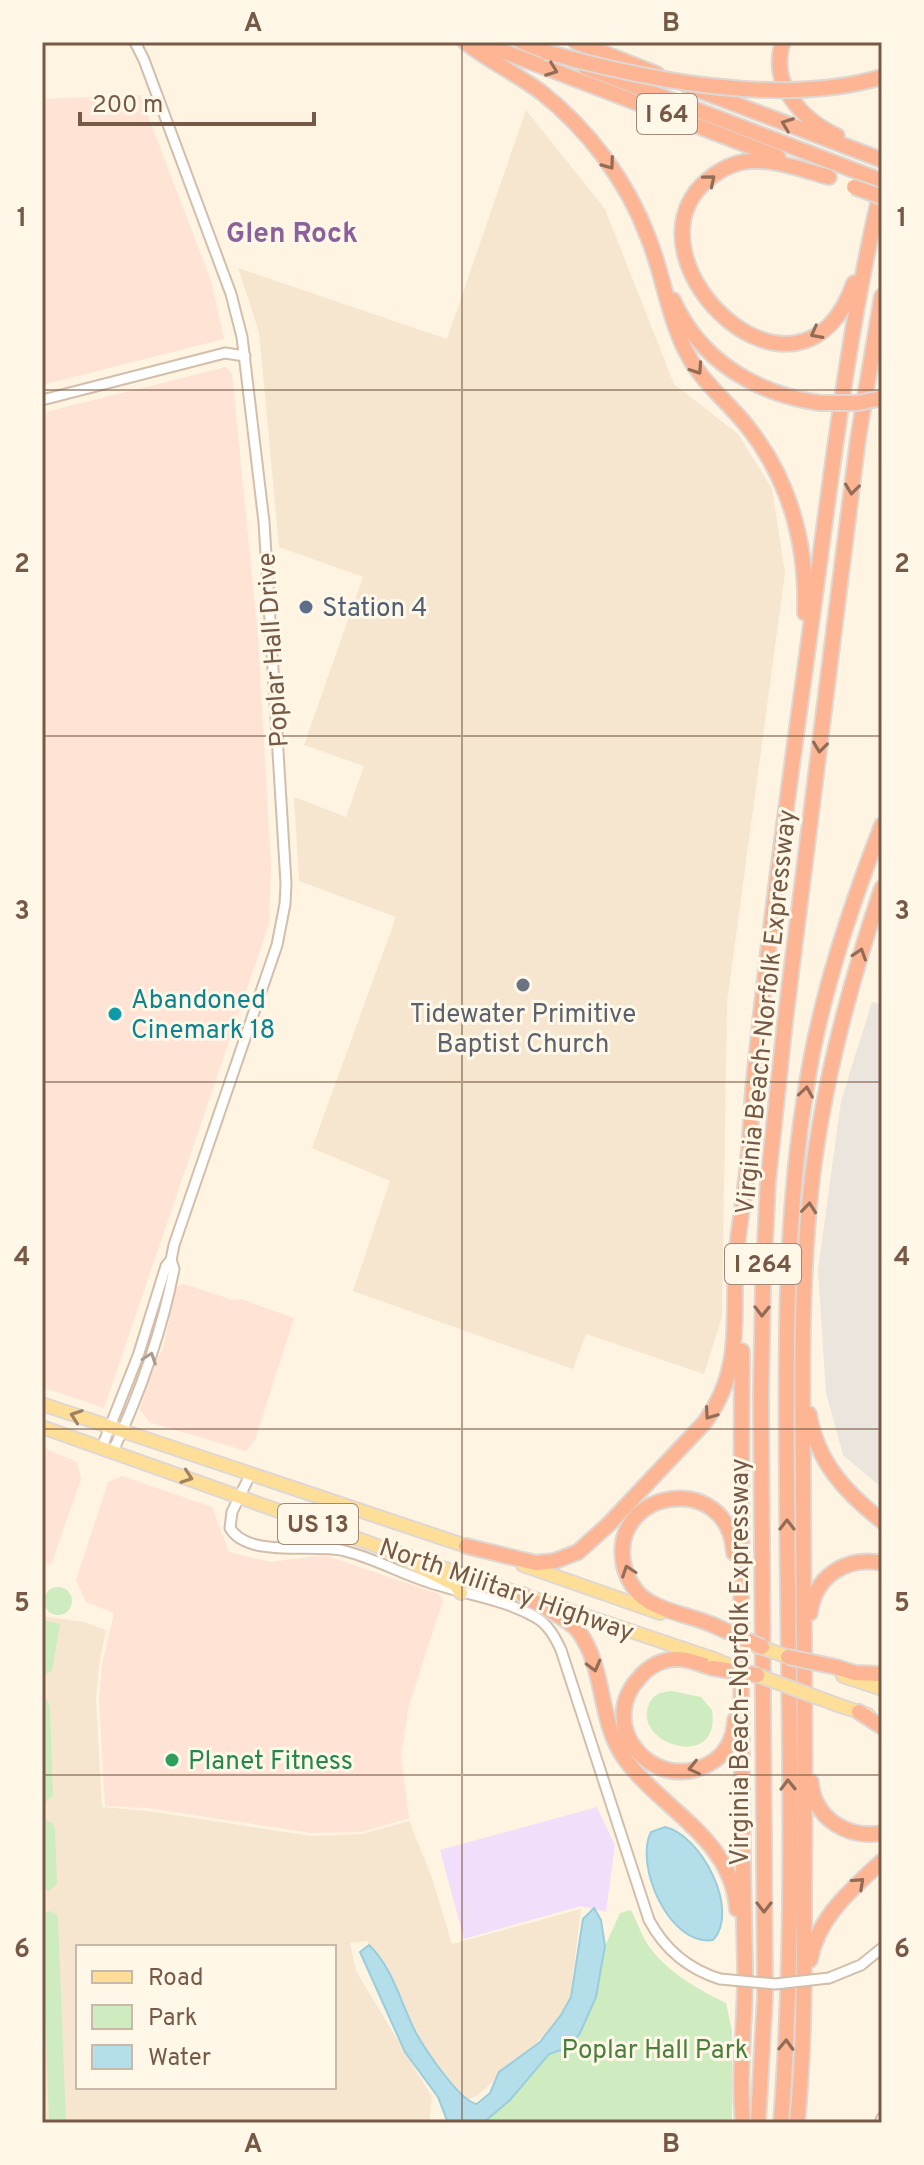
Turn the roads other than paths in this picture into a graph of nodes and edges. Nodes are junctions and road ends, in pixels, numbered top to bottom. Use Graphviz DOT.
graph roads {
  1 [pos="135,42"];
  2 [pos="465,42"];
  3 [pos="479,42"];
  4 [pos="522,42"];
  5 [pos="576,42"];
  6 [pos="783,42"];
  7 [pos="546,52"];
  8 [pos="882,77"];
  9 [pos="863,153"];
  10 [pos="882,160"];
  11 [pos="829,177"];
  12 [pos="882,184"];
  13 [pos="882,197"];
  14 [pos="874,218"];
  15 [pos="660,271"];
  16 [pos="882,296"];
  17 [pos="245,356"];
  18 [pos="882,398"];
  19 [pos="42,400"];
  20 [pos="803,678"];
  21 [pos="882,825"];
  22 [pos="882,888"];
  23 [pos="744,1202"];
  24 [pos="802,1342"];
  25 [pos="42,1404"];
  26 [pos="42,1427"];
  27 [pos="117,1429"];
  28 [pos="108,1449"];
  29 [pos="251,1473"];
  30 [pos="240,1496"];
  31 [pos="882,1521"];
  32 [pos="466,1546"];
  33 [pos="389,1550"];
  34 [pos="882,1563"];
  35 [pos="461,1593"];
  36 [pos="523,1595"];
  37 [pos="741,1617"];
  38 [pos="713,1628"];
  39 [pos="762,1647"];
  40 [pos="741,1656"];
  41 [pos="788,1657"];
  42 [pos="713,1664"];
  43 [pos="837,1670"];
  44 [pos="882,1674"];
  45 [pos="757,1675"];
  46 [pos="804,1681"];
  47 [pos="882,1689"];
  48 [pos="859,1712"];
  49 [pos="882,1720"];
  50 [pos="882,1727"];
  51 [pos="804,1730"];
  52 [pos="882,1833"];
  53 [pos="882,1861"];
  54 [pos="882,1948"];
  55 [pos="745,1968"];
  56 [pos="803,2028"];
  57 [pos="743,2123"];
  58 [pos="758,2123"];
  59 [pos="781,2123"];
  60 [pos="797,2123"];
  1 -- 17 [label="street, Poplar Hall Drive"];
  2 -- 15 [label="highway, one-way"];
  3 -- 11 [label="highway, I 64, one-way"];
  4 -- 7 [label="highway"];
  9 -- 5 [label="highway, I 64, one-way"];
  6 -- 9 [label="highway"];
  7 -- 8 [label="highway, bridge"];
  7 -- 12 [label="highway, bridge"];
  9 -- 10 [label="highway, I 64"];
  11 -- 13 [label="highway, I 64, bridge"];
  14 -- 11 [label="highway, one-way"];
  12 -- 14 [label="highway"];
  14 -- 20 [label="highway"];
  15 -- 18 [label="highway, bridge"];
  15 -- 20 [label="highway, one-way"];
  16 -- 58 [label="highway, Virginia Beach-Norfolk Expressway / I 264, one-way"];
  17 -- 19 [label="street"];
  17 -- 27 [label="street, Poplar Hall Drive"];
  20 -- 23 [label="highway"];
  59 -- 21 [label="highway, Virginia Beach-Norfolk Expressway / I 264, one-way"];
  24 -- 22 [label="highway, one-way"];
  23 -- 32 [label="highway, one-way"];
  23 -- 37 [label="highway"];
  24 -- 31 [label="highway"];
  24 -- 46 [label="highway"];
  27 -- 25 [label="main road, North Military Highway / US 13, one-way"];
  26 -- 28 [label="main road, North Military Highway / US 13"];
  27 -- 28 [label="street, Poplar Hall Drive"];
  27 -- 29 [label="main road, North Military Highway / US 13"];
  28 -- 30 [label="main road, North Military Highway / US 13, one-way"];
  29 -- 30 [label="street"];
  29 -- 32 [label="main road, North Military Highway / US 13"];
  30 -- 33 [label="main road, North Military Highway / US 13"];
  30 -- 35 [label="street"];
  32 -- 38 [label="main road, North Military Highway / US 13"];
  33 -- 35 [label="main road"];
  33 -- 36 [label="main road, North Military Highway / US 13"];
  34 -- 46 [label="highway"];
  35 -- 54 [label="street, bridge"];
  36 -- 42 [label="main road, North Military Highway / US 13"];
  36 -- 55 [label="highway, one-way"];
  38 -- 37 [label="highway, one-way"];
  37 -- 40 [label="highway"];
  38 -- 39 [label="highway, bridge"];
  39 -- 41 [label="main road, bridge"];
  40 -- 42 [label="highway, one-way"];
  40 -- 55 [label="highway"];
  41 -- 43 [label="highway, bridge"];
  42 -- 45 [label="highway, bridge"];
  43 -- 44 [label="highway"];
  43 -- 47 [label="main road"];
  45 -- 48 [label="main road, bridge"];
  46 -- 51 [label="highway"];
  48 -- 49 [label="main road"];
  48 -- 50 [label="highway"];
  51 -- 52 [label="highway"];
  51 -- 56 [label="highway"];
  56 -- 53 [label="highway, one-way"];
  55 -- 57 [label="highway"];
  56 -- 60 [label="highway"];
}
